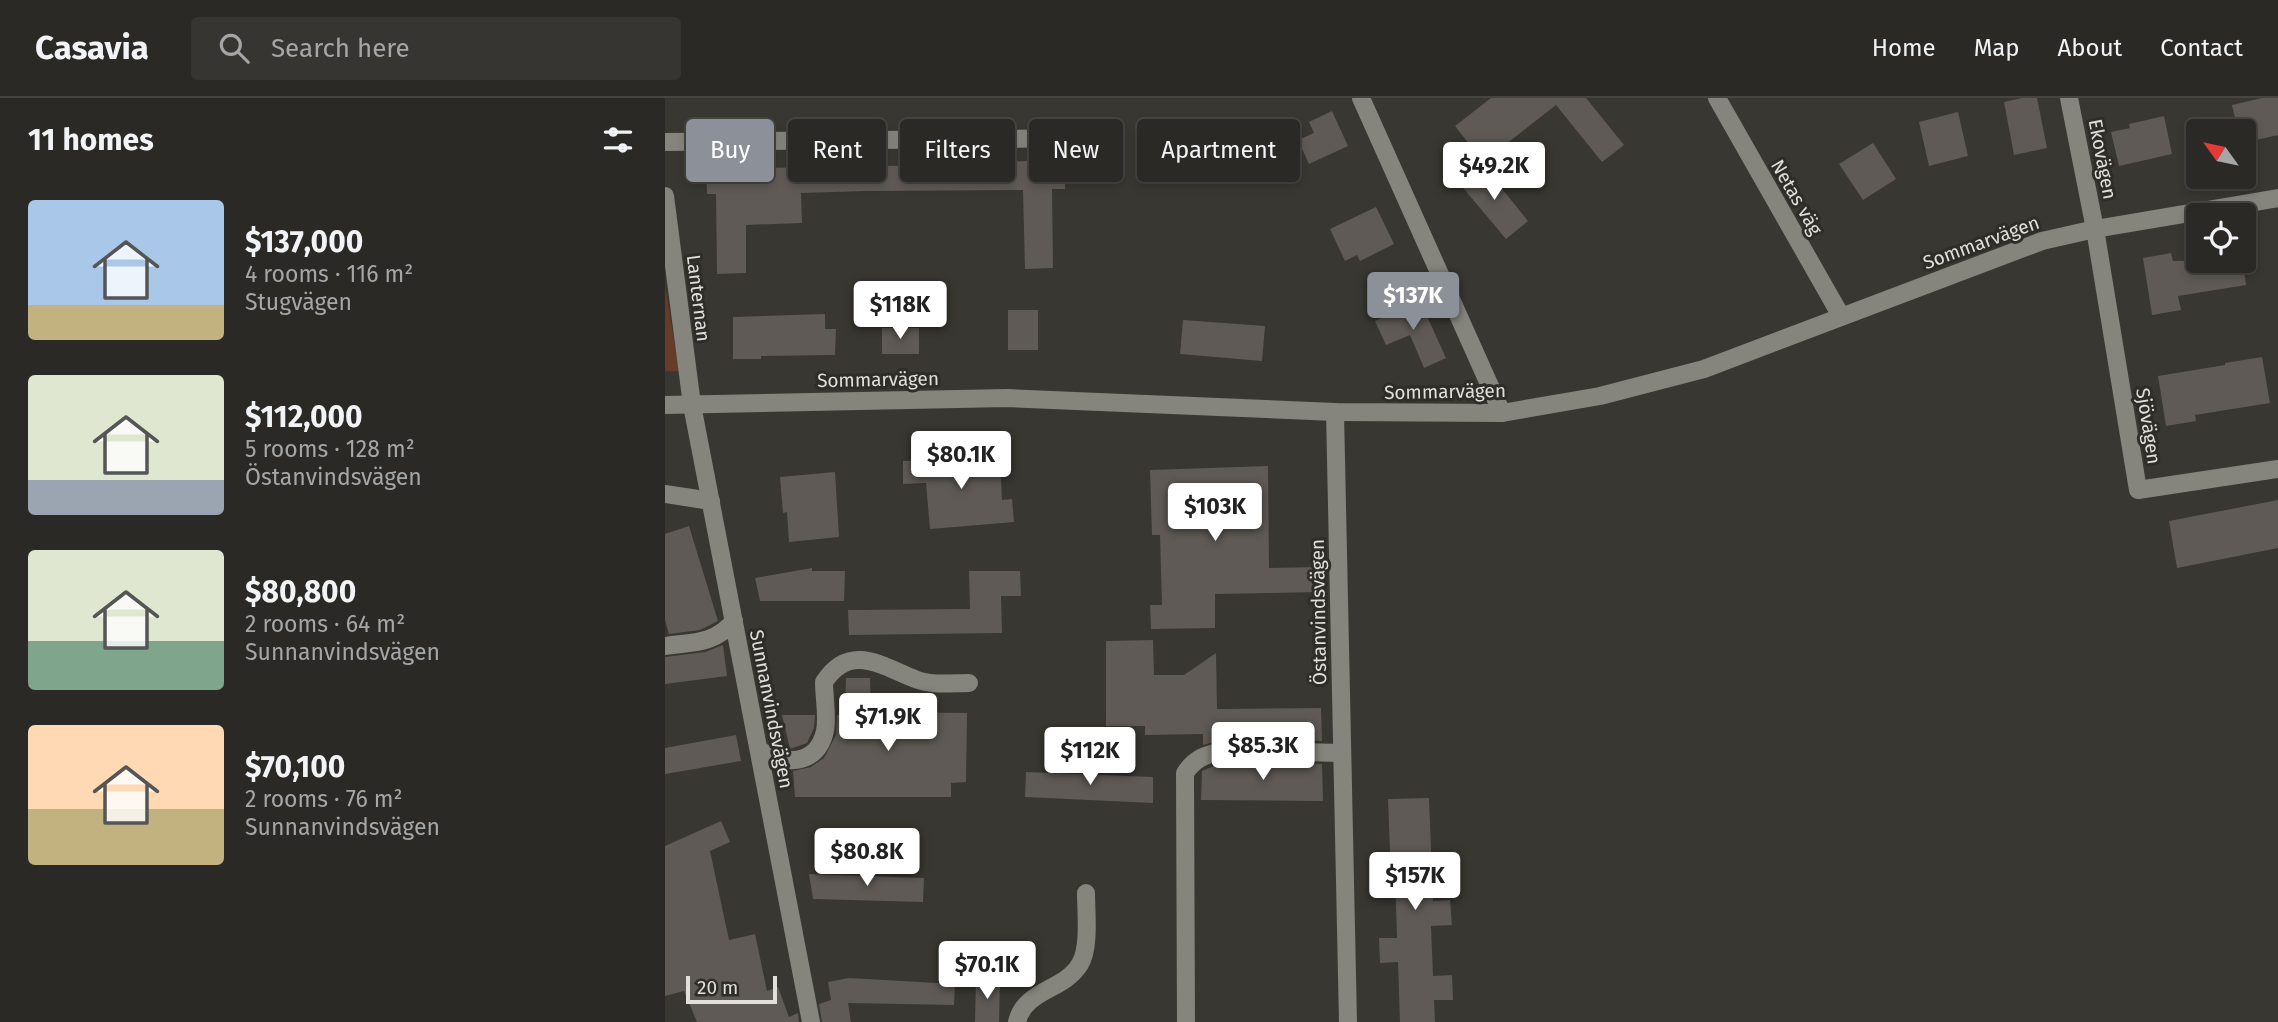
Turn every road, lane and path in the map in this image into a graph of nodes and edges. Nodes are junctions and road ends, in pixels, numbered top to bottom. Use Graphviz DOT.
graph roads {
  1 [pos="1361,98"];
  2 [pos="1717,98"];
  3 [pos="2069,98"];
  4 [pos="1029,139"];
  5 [pos="665,142"];
  6 [pos="665,196"];
  7 [pos="2278,198"];
  8 [pos="2095,229"];
  9 [pos="1841,316"];
  10 [pos="665,405"];
  11 [pos="692,405"];
  12 [pos="1335,412"];
  13 [pos="1502,413"];
  14 [pos="2278,469"];
  15 [pos="665,494"];
  16 [pos="711,501"];
  17 [pos="734,621"];
  18 [pos="665,646"];
  19 [pos="969,683"];
  20 [pos="759,750"];
  21 [pos="1342,753"];
  22 [pos="1086,893"];
  23 [pos="811,1022"];
  24 [pos="1017,1022"];
  25 [pos="1186,1022"];
  26 [pos="1348,1022"];
  1 -- 13 [label="street"];
  2 -- 9 [label="street, Netas väg"];
  3 -- 8 [label="street, Ekovägen"];
  4 -- 5 [label="street"];
  6 -- 11 [label="street, Lanternan"];
  7 -- 8 [label="street, Sommarvägen"];
  8 -- 9 [label="street, Sommarvägen"];
  8 -- 14 [label="street, Sjövägen"];
  9 -- 13 [label="street, Sommarvägen"];
  10 -- 11 [label="street, Sommarvägen"];
  11 -- 12 [label="street, Sommarvägen"];
  11 -- 16 [label="street, Sunnanvindsvägen"];
  12 -- 13 [label="street, Sommarvägen"];
  12 -- 21 [label="street, Östanvindsvägen"];
  15 -- 16 [label="street"];
  16 -- 17 [label="street, Sunnanvindsvägen"];
  17 -- 18 [label="street"];
  17 -- 20 [label="street, Sunnanvindsvägen"];
  19 -- 20 [label="street"];
  20 -- 23 [label="street, Sunnanvindsvägen"];
  21 -- 25 [label="street"];
  21 -- 26 [label="street, Östanvindsvägen"];
  22 -- 24 [label="street"];
}
